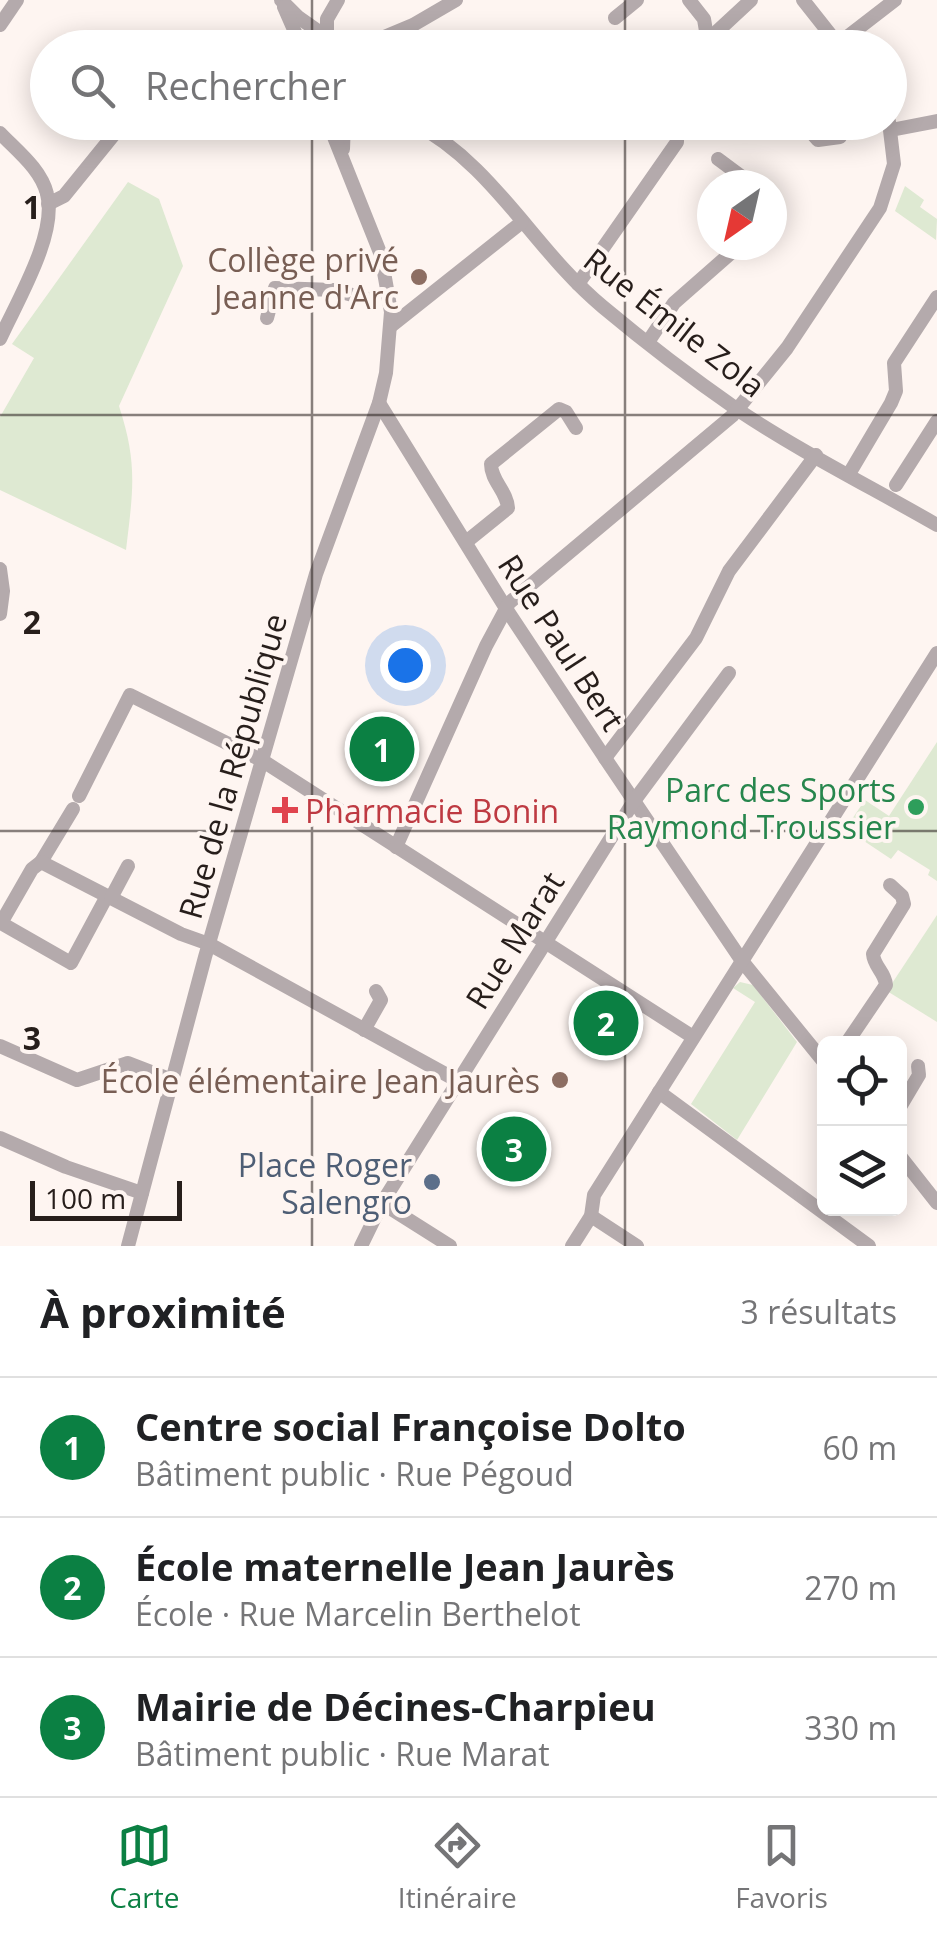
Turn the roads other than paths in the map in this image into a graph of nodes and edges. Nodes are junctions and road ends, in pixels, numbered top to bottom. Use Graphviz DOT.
graph roads {
  1 [pos="16,0"];
  2 [pos="338,0"];
  3 [pos="456,0"];
  4 [pos="637,0"];
  5 [pos="689,0"];
  6 [pos="751,0"];
  7 [pos="802,0"];
  8 [pos="895,0"];
  9 [pos="281,1"];
  10 [pos="615,18"];
  11 [pos="704,19"];
  12 [pos="726,20"];
  13 [pos="0,24"];
  14 [pos="413,25"];
  15 [pos="294,30"];
  16 [pos="317,30"];
  17 [pos="327,30"];
  18 [pos="401,30"];
  19 [pos="407,30"];
  20 [pos="706,30"];
  21 [pos="721,30"];
  22 [pos="827,30"];
  23 [pos="859,30"];
  24 [pos="937,121"];
  25 [pos="907,124"];
  26 [pos="0,133"];
  27 [pos="109,140"];
  28 [pos="337,140"];
  29 [pos="343,140"];
  30 [pos="347,140"];
  31 [pos="439,140"];
  32 [pos="677,140"];
  33 [pos="891,140"];
  34 [pos="343,151"];
  35 [pos="718,158"];
  36 [pos="734,170"];
  37 [pos="48,204"];
  38 [pos="522,222"];
  39 [pos="723,260"];
  40 [pos="578,284"];
  41 [pos="356,296"];
  42 [pos="937,297"];
  43 [pos="266,318"];
  44 [pos="391,326"];
  45 [pos="0,340"];
  46 [pos="648,342"];
  47 [pos="379,403"];
  48 [pos="738,410"];
  49 [pos="937,421"];
  50 [pos="576,428"];
  51 [pos="816,455"];
  52 [pos="848,474"];
  53 [pos="896,485"];
  54 [pos="937,524"];
  55 [pos="466,542"];
  56 [pos="0,570"];
  57 [pos="2,590"];
  58 [pos="507,610"];
  59 [pos="0,614"];
  60 [pos="937,652"];
  61 [pos="729,673"];
  62 [pos="604,758"];
  63 [pos="263,761"];
  64 [pos="634,800"];
  65 [pos="396,847"];
  66 [pos="41,862"];
  67 [pos="128,866"];
  68 [pos="890,884"];
  69 [pos="109,897"];
  70 [pos="544,942"];
  71 [pos="209,944"];
  72 [pos="742,962"];
  73 [pos="376,991"];
  74 [pos="364,1030"];
  75 [pos="851,1036"];
  76 [pos="693,1037"];
  77 [pos="0,1046"];
  78 [pos="817,1053"];
  79 [pos="918,1066"];
  80 [pos="172,1080"];
  81 [pos="458,1081"];
  82 [pos="659,1092"];
  83 [pos="907,1095"];
  84 [pos="0,1138"];
  85 [pos="907,1165"];
  86 [pos="142,1193"];
  87 [pos="937,1203"];
  88 [pos="382,1204"];
  89 [pos="590,1216"];
  90 [pos="128,1246"];
  91 [pos="361,1246"];
  92 [pos="450,1246"];
  93 [pos="572,1246"];
  94 [pos="637,1246"];
  95 [pos="870,1246"];
  1 -- 13 [label="street"];
  2 -- 17 [label="street"];
  3 -- 14 [label="street"];
  4 -- 10 [label="street"];
  5 -- 11 [label="street"];
  6 -- 12 [label="street"];
  7 -- 22 [label="street"];
  8 -- 23 [label="street"];
  9 -- 15 [label="street"];
  9 -- 16 [label="street"];
  11 -- 12 [label="street"];
  11 -- 20 [label="street"];
  12 -- 21 [label="street"];
  14 -- 18 [label="street"];
  14 -- 19 [label="street"];
  24 -- 25 [label="street"];
  26 -- 37 [label="street"];
  27 -- 37 [label="street"];
  28 -- 34 [label="street, Rue de la République"];
  29 -- 34 [label="street, Rue de la République"];
  30 -- 34 [label="street"];
  31 -- 38 [label="street, Rue Émile Zola"];
  32 -- 40 [label="street"];
  33 -- 48 [label="street"];
  34 -- 44 [label="street, Rue de la République"];
  35 -- 36 [label="street"];
  37 -- 45 [label="street"];
  38 -- 40 [label="street, Rue Émile Zola"];
  38 -- 44 [label="street"];
  39 -- 46 [label="street"];
  40 -- 46 [label="street, Rue Émile Zola"];
  41 -- 43 [label="street"];
  42 -- 52 [label="street"];
  44 -- 47 [label="street, Rue de la République"];
  46 -- 48 [label="street, Rue Émile Zola"];
  47 -- 55 [label="street, Rue Paul Bert"];
  47 -- 63 [label="street, Rue de la République"];
  48 -- 51 [label="street, Rue Émile Zola"];
  48 -- 58 [label="street"];
  49 -- 53 [label="street"];
  50 -- 55 [label="street, Rue Paul Bert"];
  51 -- 52 [label="street, Rue Émile Zola"];
  51 -- 62 [label="street"];
  52 -- 54 [label="street, Rue Émile Zola"];
  55 -- 58 [label="street, Rue Paul Bert"];
  56 -- 57 [label="street"];
  57 -- 59 [label="street"];
  58 -- 62 [label="street, Rue Paul Bert"];
  58 -- 65 [label="street"];
  60 -- 72 [label="street"];
  61 -- 64 [label="street, Rue Marat"];
  62 -- 64 [label="street, Rue Paul Bert"];
  63 -- 65 [label="street"];
  63 -- 66 [label="street"];
  63 -- 71 [label="street, Rue de la République"];
  64 -- 70 [label="street, Rue Marat"];
  64 -- 72 [label="street, Rue Paul Bert"];
  65 -- 70 [label="street"];
  66 -- 69 [label="street"];
  66 -- 69 [label="street"];
  67 -- 69 [label="street"];
  68 -- 75 [label="street"];
  69 -- 71 [label="street"];
  70 -- 76 [label="street"];
  70 -- 81 [label="street, Rue Marat"];
  71 -- 74 [label="street"];
  71 -- 80 [label="street, Rue de la République"];
  72 -- 76 [label="street"];
  72 -- 78 [label="street, Rue Paul Bert"];
  73 -- 74 [label="street"];
  74 -- 81 [label="street"];
  76 -- 82 [label="street"];
  77 -- 80 [label="street"];
  79 -- 83 [label="street"];
  80 -- 86 [label="street, Rue de la République"];
  81 -- 88 [label="street, Rue Marat"];
  82 -- 89 [label="street"];
  82 -- 95 [label="street"];
  84 -- 86 [label="street"];
  85 -- 87 [label="street"];
  86 -- 90 [label="street, Rue de la République"];
  88 -- 91 [label="street, Rue Marat"];
  88 -- 92 [label="street"];
  89 -- 93 [label="street"];
  89 -- 94 [label="street"];
}
